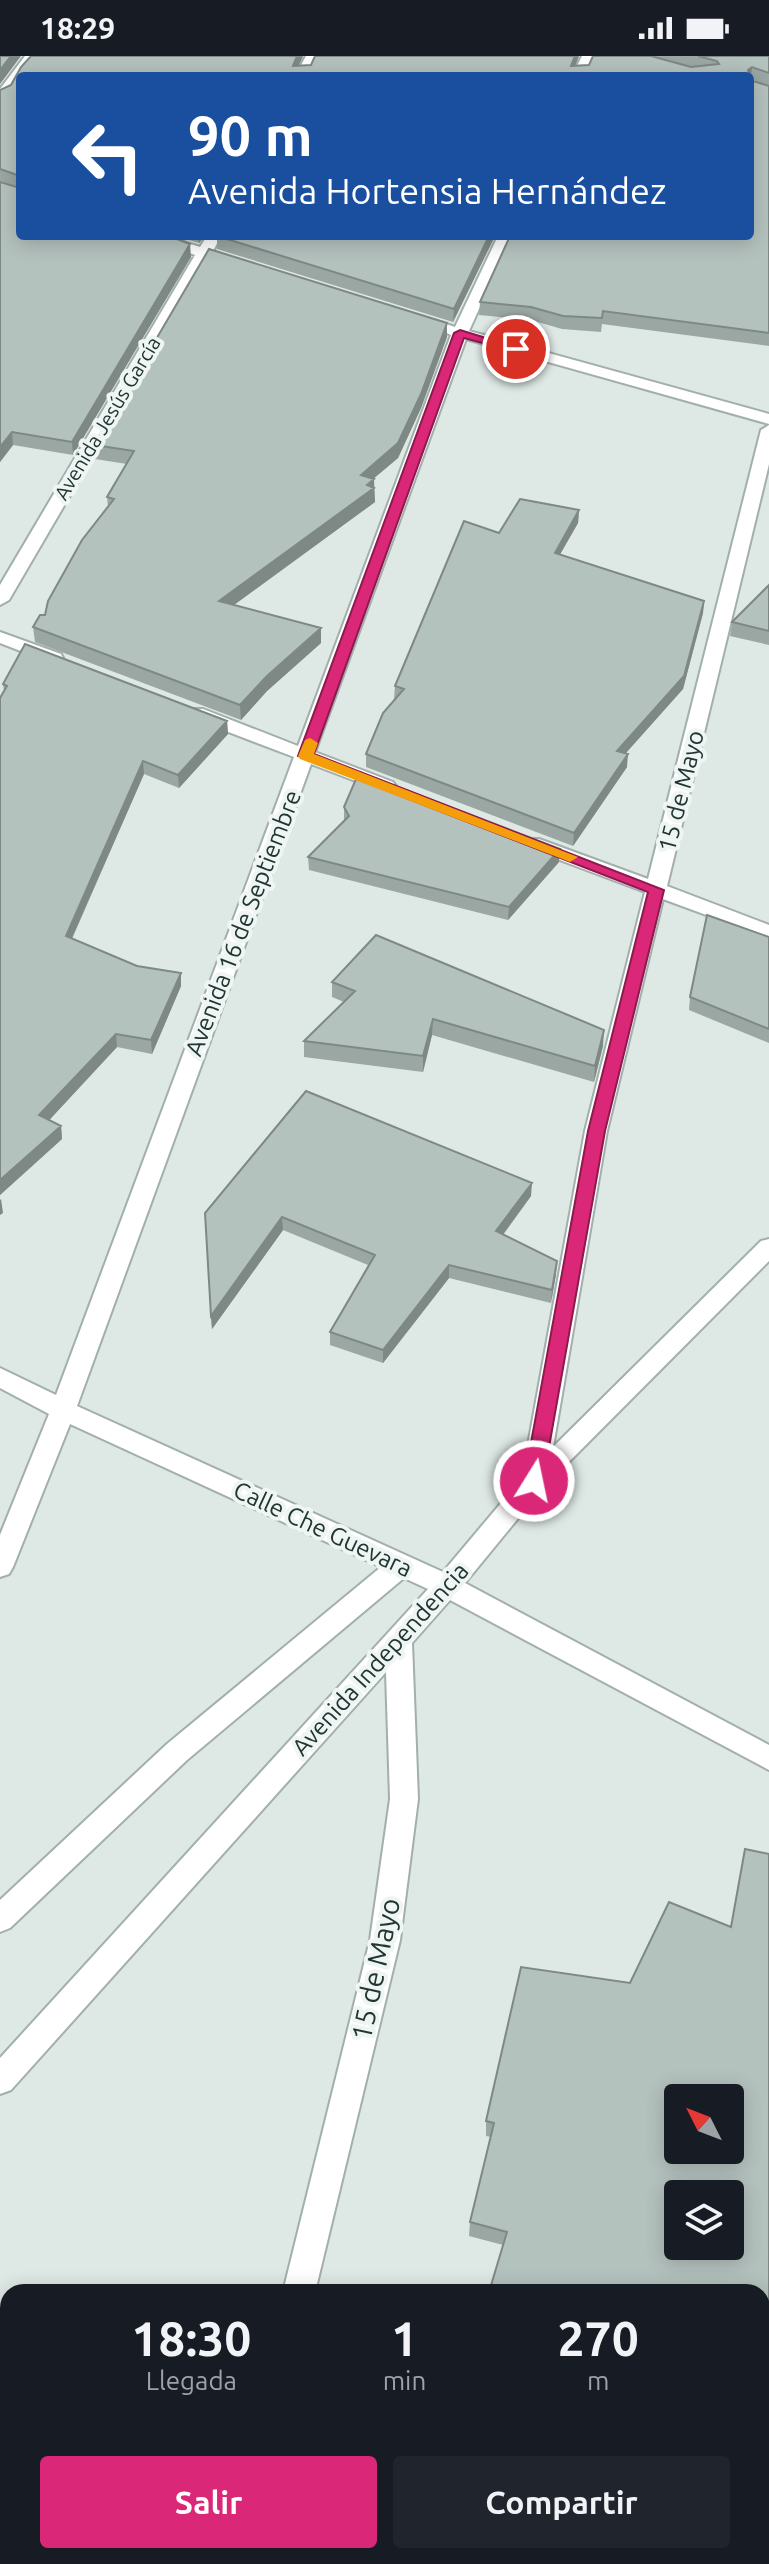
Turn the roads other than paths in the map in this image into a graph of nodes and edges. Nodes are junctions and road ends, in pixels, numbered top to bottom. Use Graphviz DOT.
graph roads {
  1 [pos="32,56"];
  2 [pos="20,72"];
  3 [pos="16,77"];
  4 [pos="0,98"];
  5 [pos="162,240"];
  6 [pos="212,240"];
  7 [pos="503,240"];
  8 [pos="205,254"];
  9 [pos="250,268"];
  10 [pos="430,324"];
  11 [pos="460,333"];
  12 [pos="769,419"];
  13 [pos="769,430"];
  14 [pos="0,600"];
  15 [pos="0,637"];
  16 [pos="68,663"];
  17 [pos="178,706"];
  18 [pos="306,756"];
  19 [pos="408,795"];
  20 [pos="510,834"];
  21 [pos="656,890"];
  22 [pos="769,932"];
  23 [pos="769,1247"];
  24 [pos="0,1377"];
  25 [pos="63,1410"];
  26 [pos="534,1481"];
  27 [pos="401,1565"];
  28 [pos="0,1567"];
  29 [pos="447,1586"];
  30 [pos="398,1640"];
  31 [pos="769,1758"];
  32 [pos="0,1919"];
  33 [pos="0,2080"];
  34 [pos="301,2284"];
  1 -- 2 [label="street"];
  3 -- 4 [label="street"];
  5 -- 8 [label="street"];
  6 -- 8 [label="street, Avenida Jesús García"];
  7 -- 11 [label="street, Avenida 16 de Septiembre"];
  8 -- 9 [label="street"];
  8 -- 14 [label="street, Avenida Jesús García"];
  10 -- 11 [label="street"];
  11 -- 12 [label="street"];
  11 -- 18 [label="street, Avenida 16 de Septiembre"];
  13 -- 21 [label="street, 15 de Mayo"];
  15 -- 16 [label="street"];
  17 -- 18 [label="street"];
  18 -- 19 [label="street"];
  18 -- 25 [label="street, Avenida 16 de Septiembre"];
  20 -- 21 [label="street"];
  21 -- 22 [label="street"];
  21 -- 26 [label="street, 15 de Mayo"];
  23 -- 26 [label="street, Avenida Independencia"];
  24 -- 25 [label="street, Calle Che Guevara"];
  25 -- 27 [label="street, Calle Che Guevara"];
  25 -- 28 [label="street, Avenida 16 de Septiembre"];
  26 -- 29 [label="street, Avenida Independencia"];
  27 -- 29 [label="street, Calle Che Guevara"];
  27 -- 32 [label="street"];
  29 -- 30 [label="street, Avenida Independencia"];
  29 -- 31 [label="street, Calle Che Guevara"];
  30 -- 33 [label="street, Avenida Independencia"];
  30 -- 34 [label="street, 15 de Mayo"];
}
